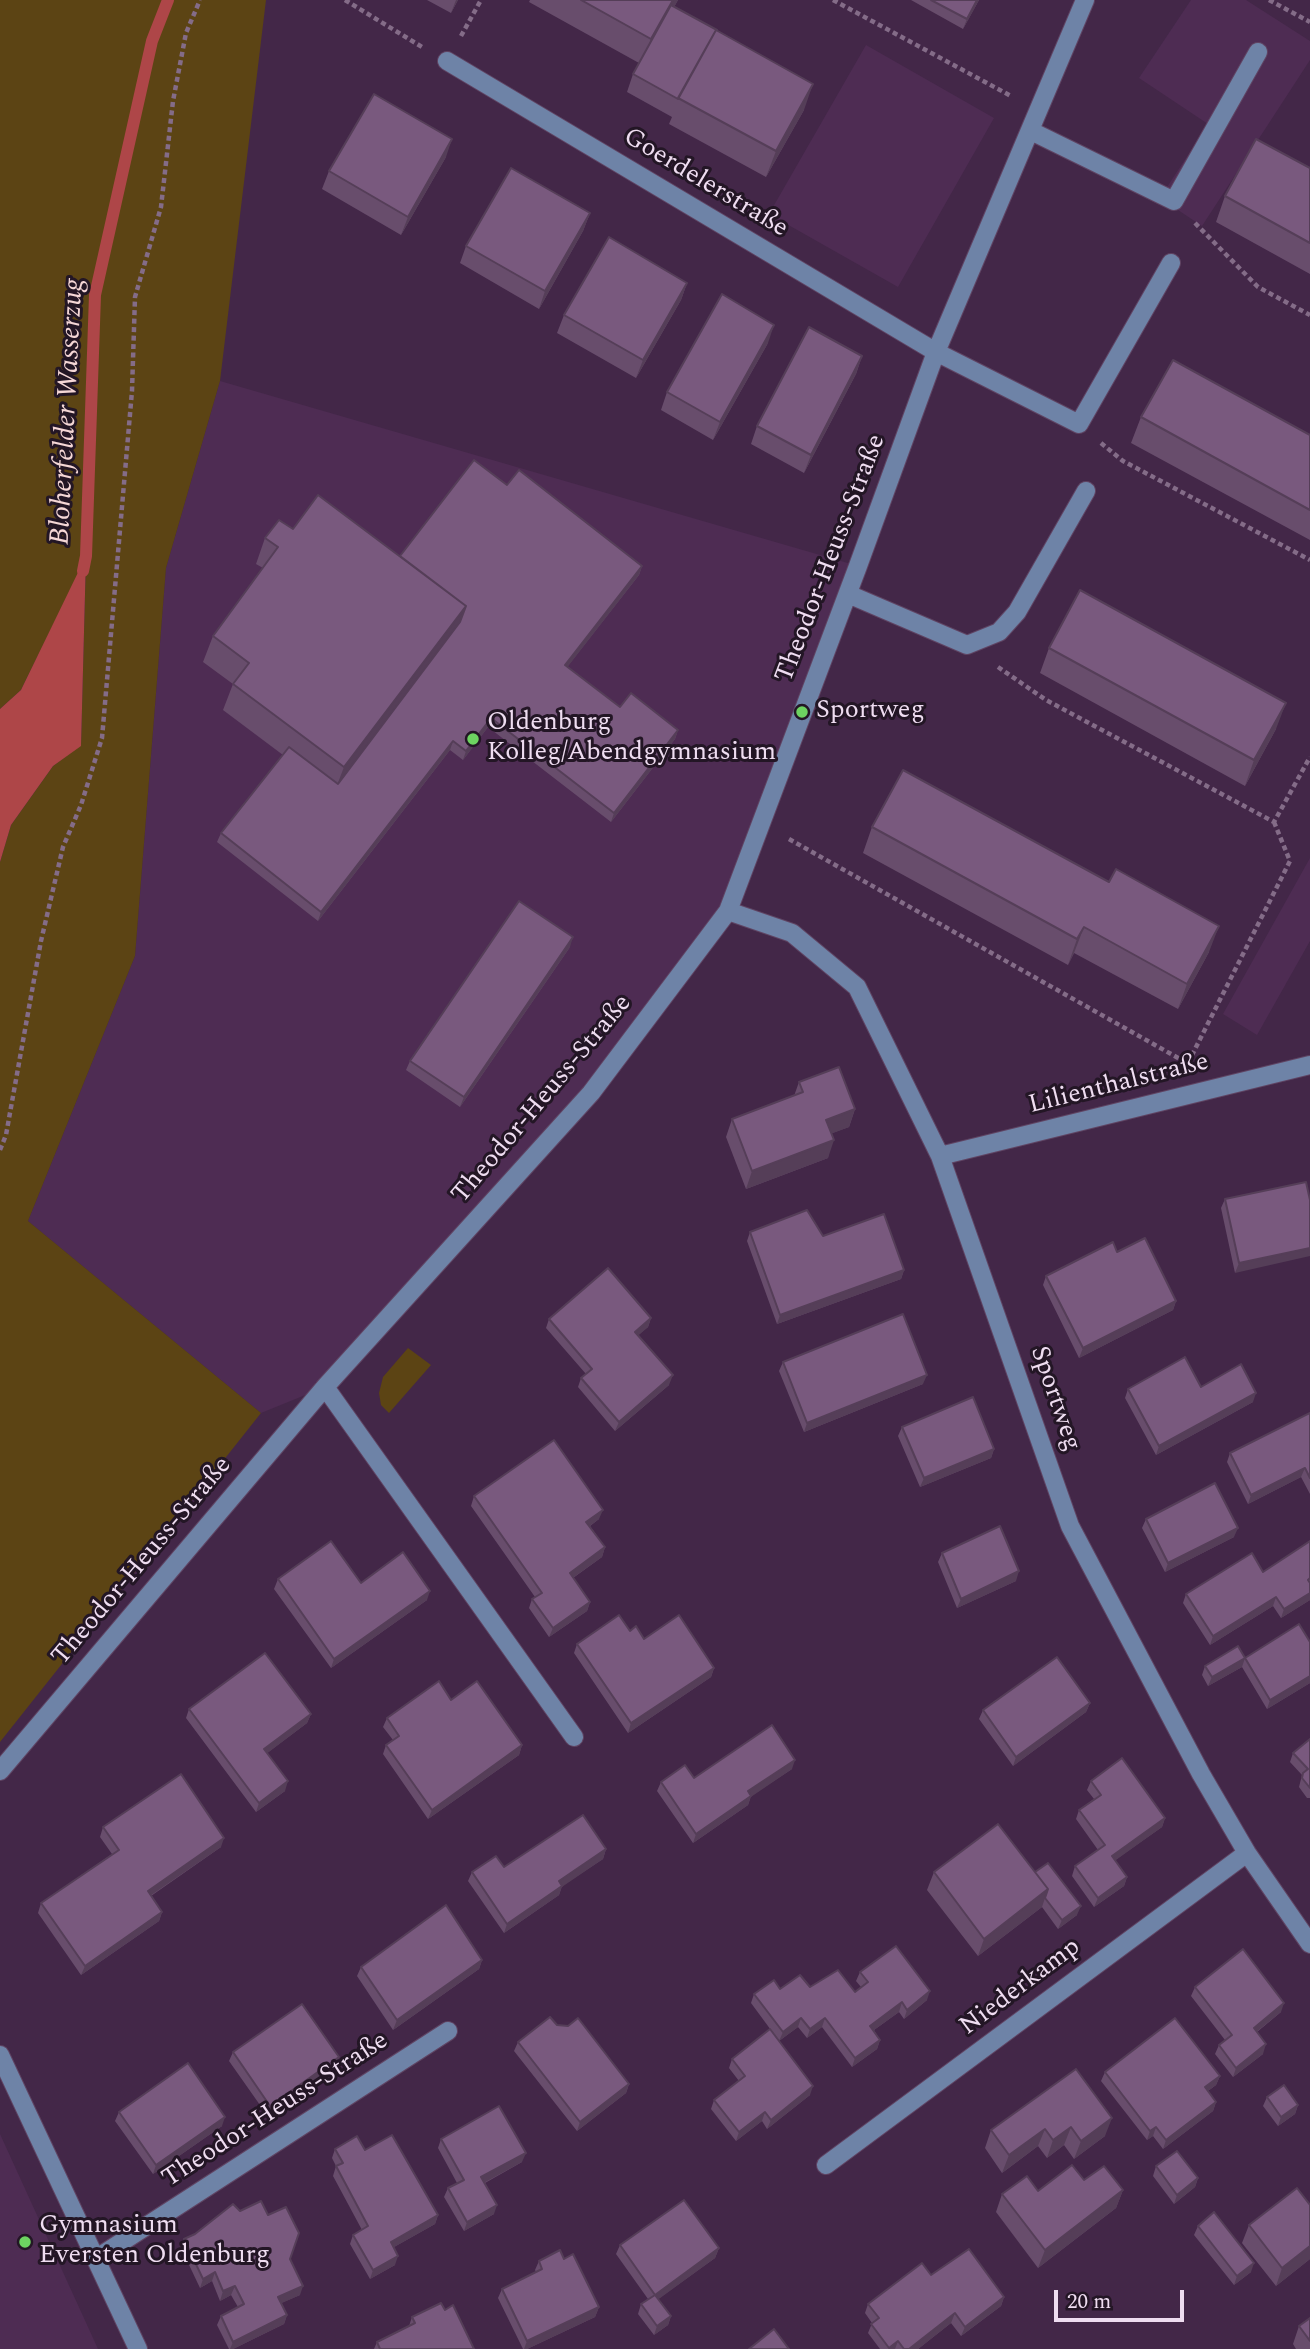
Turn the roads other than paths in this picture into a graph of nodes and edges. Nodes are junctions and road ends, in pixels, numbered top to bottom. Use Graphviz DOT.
graph roads {
  1 [pos="1085,0"];
  2 [pos="1258,52"];
  3 [pos="447,61"];
  4 [pos="1031,131"];
  5 [pos="1171,263"];
  6 [pos="936,352"];
  7 [pos="1086,491"];
  8 [pos="848,594"];
  9 [pos="727,911"];
  10 [pos="1310,1065"];
  11 [pos="940,1156"];
  12 [pos="325,1388"];
  13 [pos="574,1737"];
  14 [pos="0,1771"];
  15 [pos="1247,1853"];
  16 [pos="1310,1944"];
  17 [pos="448,2031"];
  18 [pos="0,2055"];
  19 [pos="826,2165"];
  20 [pos="97,2258"];
  21 [pos="138,2349"];
  1 -- 4 [label="street, Theodor-Heuss-Straße"];
  2 -- 4 [label="street"];
  3 -- 6 [label="street, Goerdelerstraße"];
  4 -- 6 [label="street, Theodor-Heuss-Straße"];
  5 -- 6 [label="street, Goerdelerstraße"];
  6 -- 8 [label="street, Theodor-Heuss-Straße"];
  7 -- 8 [label="street"];
  8 -- 9 [label="street, Theodor-Heuss-Straße"];
  9 -- 11 [label="street, Sportweg"];
  9 -- 12 [label="street, Theodor-Heuss-Straße"];
  10 -- 11 [label="street, Lilienthalstraße"];
  11 -- 15 [label="street, Sportweg"];
  12 -- 13 [label="street"];
  12 -- 14 [label="street, Theodor-Heuss-Straße"];
  15 -- 16 [label="street, Sportweg"];
  15 -- 19 [label="street, Niederkamp"];
  17 -- 20 [label="street, Theodor-Heuss-Straße"];
  18 -- 20 [label="street"];
  20 -- 21 [label="street"];
}
